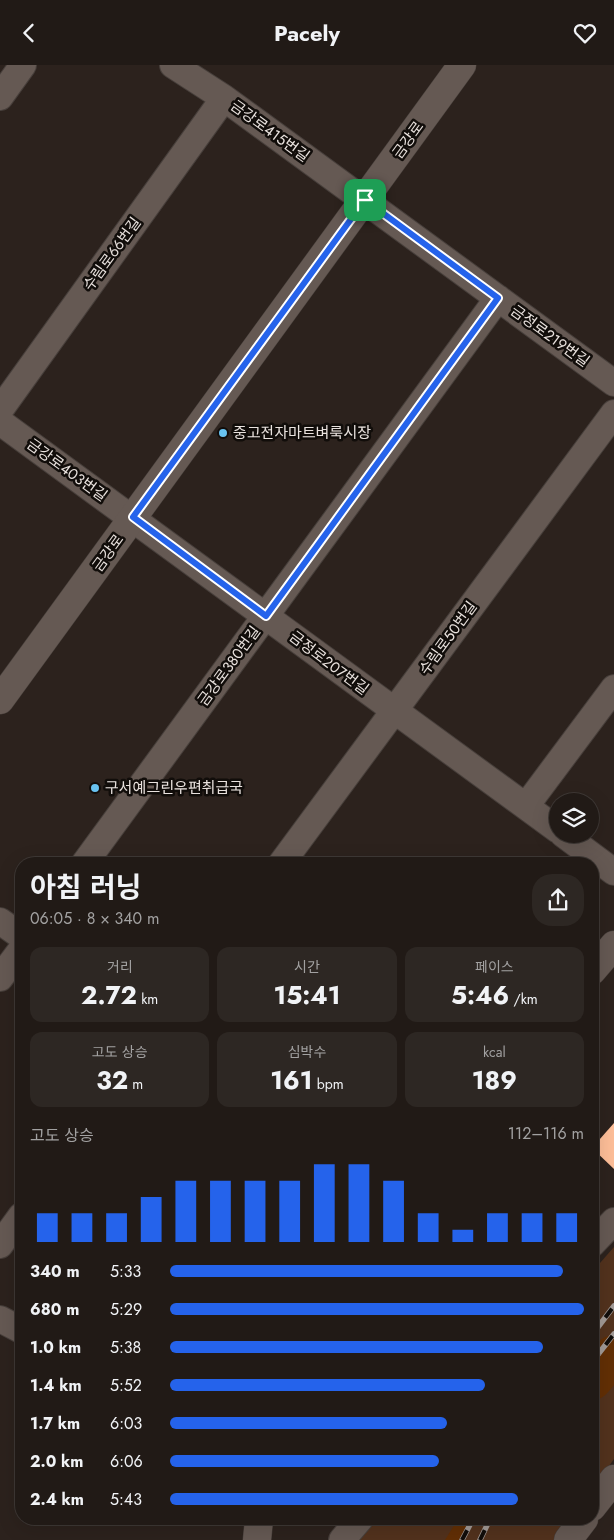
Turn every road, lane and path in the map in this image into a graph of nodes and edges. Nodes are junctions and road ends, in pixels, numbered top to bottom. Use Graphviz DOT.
graph roads {
  1 [pos="23,65"];
  2 [pos="173,65"];
  3 [pos="462,65"];
  4 [pos="0,97"];
  5 [pos="224,98"];
  6 [pos="365,200"];
  7 [pos="498,298"];
  8 [pos="614,383"];
  9 [pos="0,409"];
  10 [pos="614,413"];
  11 [pos="0,422"];
  12 [pos="133,517"];
  13 [pos="266,616"];
  14 [pos="614,689"];
  15 [pos="0,700"];
  16 [pos="394,711"];
  17 [pos="526,806"];
  18 [pos="549,823"];
  19 [pos="575,843"];
  20 [pos="89,857"];
  21 [pos="286,857"];
  22 [pos="594,857"];
  23 [pos="599,861"];
  24 [pos="614,872"];
  25 [pos="0,921"];
  26 [pos="15,932"];
  27 [pos="614,945"];
  28 [pos="15,958"];
  29 [pos="599,963"];
  30 [pos="0,978"];
  31 [pos="614,1221"];
  32 [pos="15,1224"];
  33 [pos="599,1237"];
  34 [pos="0,1245"];
  35 [pos="0,1319"];
  36 [pos="15,1327"];
  37 [pos="614,1479"];
  38 [pos="599,1498"];
  39 [pos="355,1525"];
  40 [pos="579,1525"];
  41 [pos="342,1540"];
  42 [pos="568,1540"];
  1 -- 4 [label="street"];
  2 -- 5 [label="street, 금강로415번길"];
  3 -- 6 [label="street, 금강로"];
  5 -- 6 [label="street, 금강로415번길"];
  5 -- 9 [label="street, 수림로66번길"];
  6 -- 7 [label="street, 금정로219번길"];
  6 -- 12 [label="street, 금강로"];
  7 -- 8 [label="street, 금정로219번길"];
  7 -- 13 [label="street, 금강로380번길"];
  10 -- 16 [label="street, 수림로50번길"];
  11 -- 12 [label="street, 금강로403번길"];
  12 -- 13 [label="street, 금정로207번길"];
  12 -- 15 [label="street, 금강로"];
  13 -- 16 [label="street, 금정로207번길"];
  13 -- 20 [label="street, 금강로380번길"];
  14 -- 17 [label="street"];
  16 -- 17 [label="street, 금정로207번길"];
  16 -- 21 [label="street, 수림로50번길"];
  17 -- 18 [label="street, 금정로207번길"];
  19 -- 22 [label="street"];
  23 -- 24 [label="street"];
  25 -- 26 [label="street"];
  27 -- 29 [label="street"];
  28 -- 30 [label="street"];
  31 -- 33 [label="street"];
  32 -- 34 [label="street"];
  35 -- 36 [label="street"];
  37 -- 38 [label="street"];
  39 -- 41 [label="street"];
  40 -- 42 [label="street"];
}
